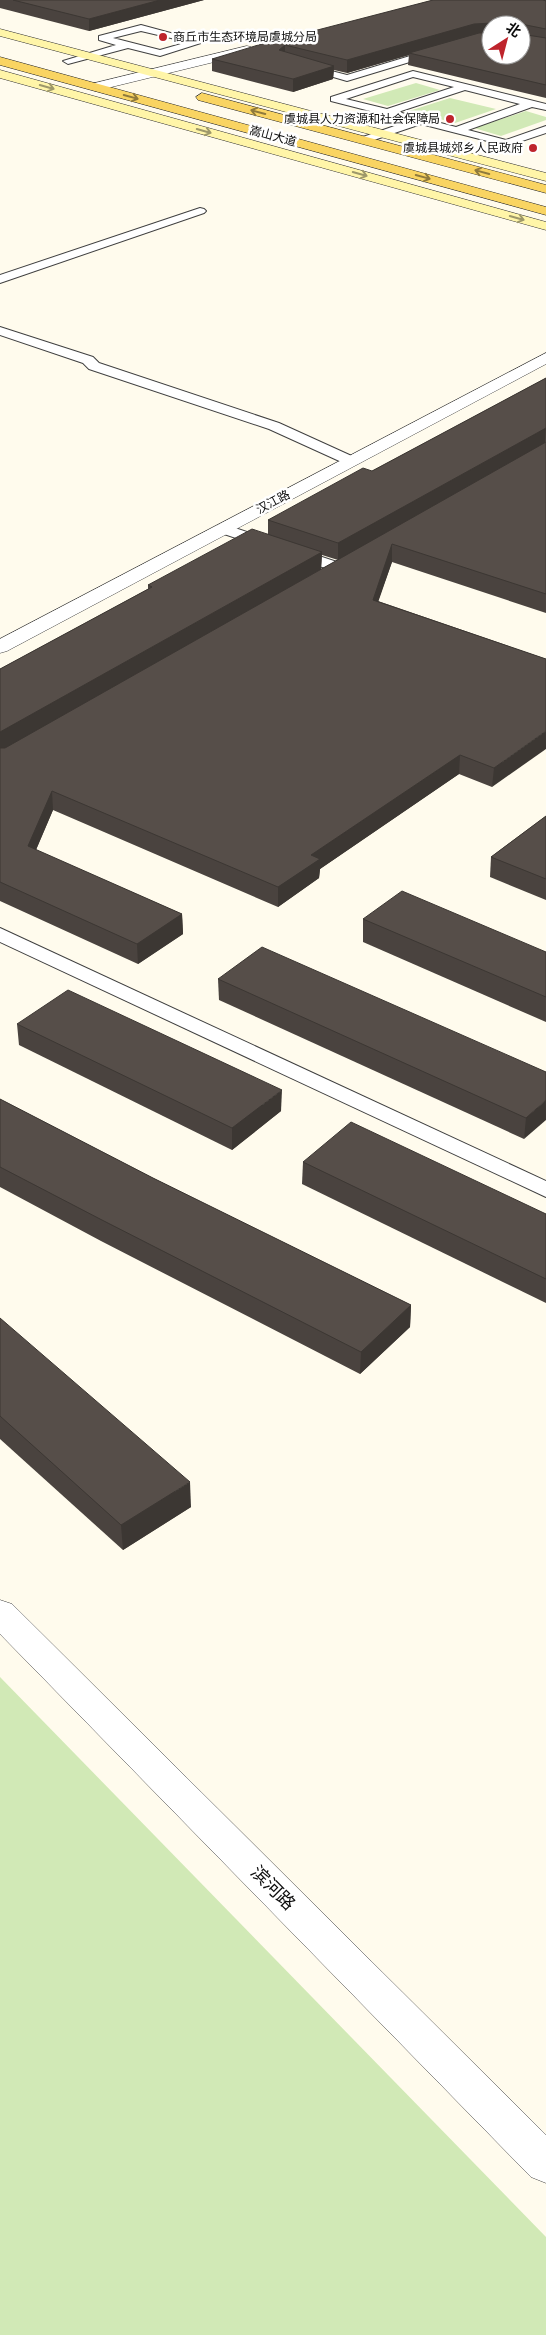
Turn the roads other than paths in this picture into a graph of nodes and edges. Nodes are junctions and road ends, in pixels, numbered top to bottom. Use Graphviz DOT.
graph roads {
  1 [pos="0,32"];
  2 [pos="0,42"];
  3 [pos="127,45"];
  4 [pos="259,47"];
  5 [pos="88,55"];
  6 [pos="421,56"];
  7 [pos="0,61"];
  8 [pos="68,61"];
  9 [pos="295,65"];
  10 [pos="155,73"];
  11 [pos="0,74"];
  12 [pos="134,78"];
  13 [pos="95,87"];
  14 [pos="464,87"];
  15 [pos="532,104"];
  16 [pos="546,107"];
  17 [pos="388,112"];
  18 [pos="420,121"];
  19 [pos="546,129"];
  20 [pos="457,130"];
  21 [pos="383,134"];
  22 [pos="364,140"];
  23 [pos="546,177"];
  24 [pos="546,189"];
  25 [pos="200,210"];
  26 [pos="546,211"];
  27 [pos="546,226"];
  28 [pos="9,264"];
  29 [pos="28,270"];
  30 [pos="0,280"];
  31 [pos="0,331"];
  32 [pos="546,358"];
  33 [pos="351,461"];
  34 [pos="223,529"];
  35 [pos="357,558"];
  36 [pos="340,568"];
  37 [pos="323,577"];
  38 [pos="0,647"];
  39 [pos="0,934"];
  40 [pos="546,1190"];
  41 [pos="0,1613"];
  42 [pos="546,2162"];
  1 -- 5 [label="main road"];
  2 -- 8 [label="main road, 嵩山大道"];
  3 -- 3 [label="lane"];
  3 -- 5 [label="lane"];
  4 -- 10 [label="street"];
  5 -- 8 [label="lane"];
  5 -- 10 [label="main road"];
  6 -- 9 [label="lane"];
  7 -- 13 [label="main road, 嵩山大道"];
  8 -- 12 [label="main road, 嵩山大道"];
  10 -- 12 [label="street"];
  10 -- 21 [label="main road"];
  11 -- 27 [label="main road, one-way"];
  12 -- 13 [label="street"];
  22 -- 12 [label="main road, 嵩山大道, one-way"];
  13 -- 26 [label="main road, 嵩山大道, one-way"];
  14 -- 15 [label="lane"];
  14 -- 17 [label="lane"];
  14 -- 17 [label="lane"];
  15 -- 16 [label="lane"];
  15 -- 20 [label="lane"];
  17 -- 18 [label="lane"];
  18 -- 20 [label="lane"];
  18 -- 21 [label="lane"];
  19 -- 20 [label="lane"];
  21 -- 22 [label="lane"];
  21 -- 23 [label="main road"];
  24 -- 22 [label="main road, 嵩山大道, one-way"];
  25 -- 29 [label="lane"];
  28 -- 29 [label="lane"];
  29 -- 30 [label="lane"];
  31 -- 33 [label="lane"];
  32 -- 33 [label="street, 汉江路"];
  33 -- 34 [label="street, 汉江路"];
  34 -- 36 [label="lane"];
  34 -- 38 [label="street, 汉江路"];
  35 -- 36 [label="lane"];
  36 -- 37 [label="lane"];
  39 -- 40 [label="lane"];
  41 -- 42 [label="street, 滨河路"];
}
